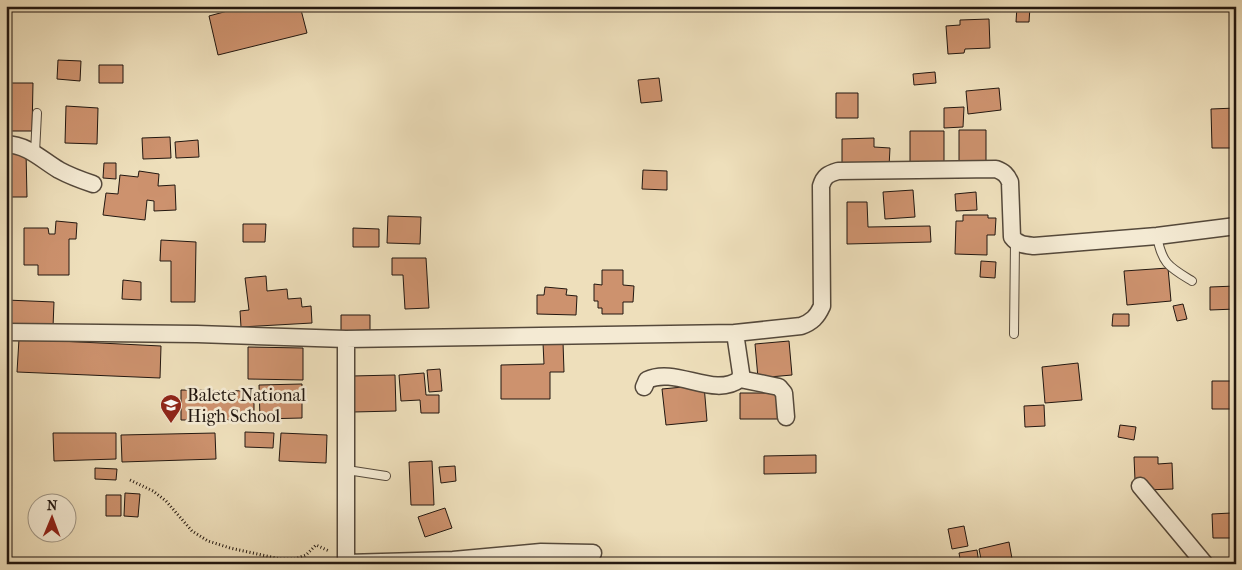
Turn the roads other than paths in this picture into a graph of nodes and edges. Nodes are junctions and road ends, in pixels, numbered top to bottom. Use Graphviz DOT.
graph roads {
  1 [pos="37,113"];
  2 [pos="6,144"];
  3 [pos="34,153"];
  4 [pos="92,184"];
  5 [pos="1236,226"];
  6 [pos="1157,236"];
  7 [pos="1016,242"];
  8 [pos="1192,281"];
  9 [pos="6,332"];
  10 [pos="735,333"];
  11 [pos="1014,334"];
  12 [pos="346,339"];
  13 [pos="740,379"];
  14 [pos="644,387"];
  15 [pos="786,417"];
  16 [pos="346,470"];
  17 [pos="386,476"];
  18 [pos="1140,486"];
  19 [pos="593,553"];
  20 [pos="346,562"];
  21 [pos="1205,564"];
  1 -- 3 [label="lane"];
  2 -- 3 [label="street"];
  3 -- 4 [label="street"];
  5 -- 6 [label="street"];
  6 -- 7 [label="street"];
  6 -- 8 [label="lane"];
  7 -- 10 [label="street"];
  7 -- 11 [label="lane"];
  9 -- 12 [label="street"];
  10 -- 12 [label="street"];
  10 -- 13 [label="street"];
  12 -- 16 [label="street"];
  13 -- 14 [label="street"];
  13 -- 15 [label="street"];
  16 -- 17 [label="lane"];
  16 -- 20 [label="street"];
  18 -- 21 [label="street"];
  19 -- 20 [label="street"];
}
